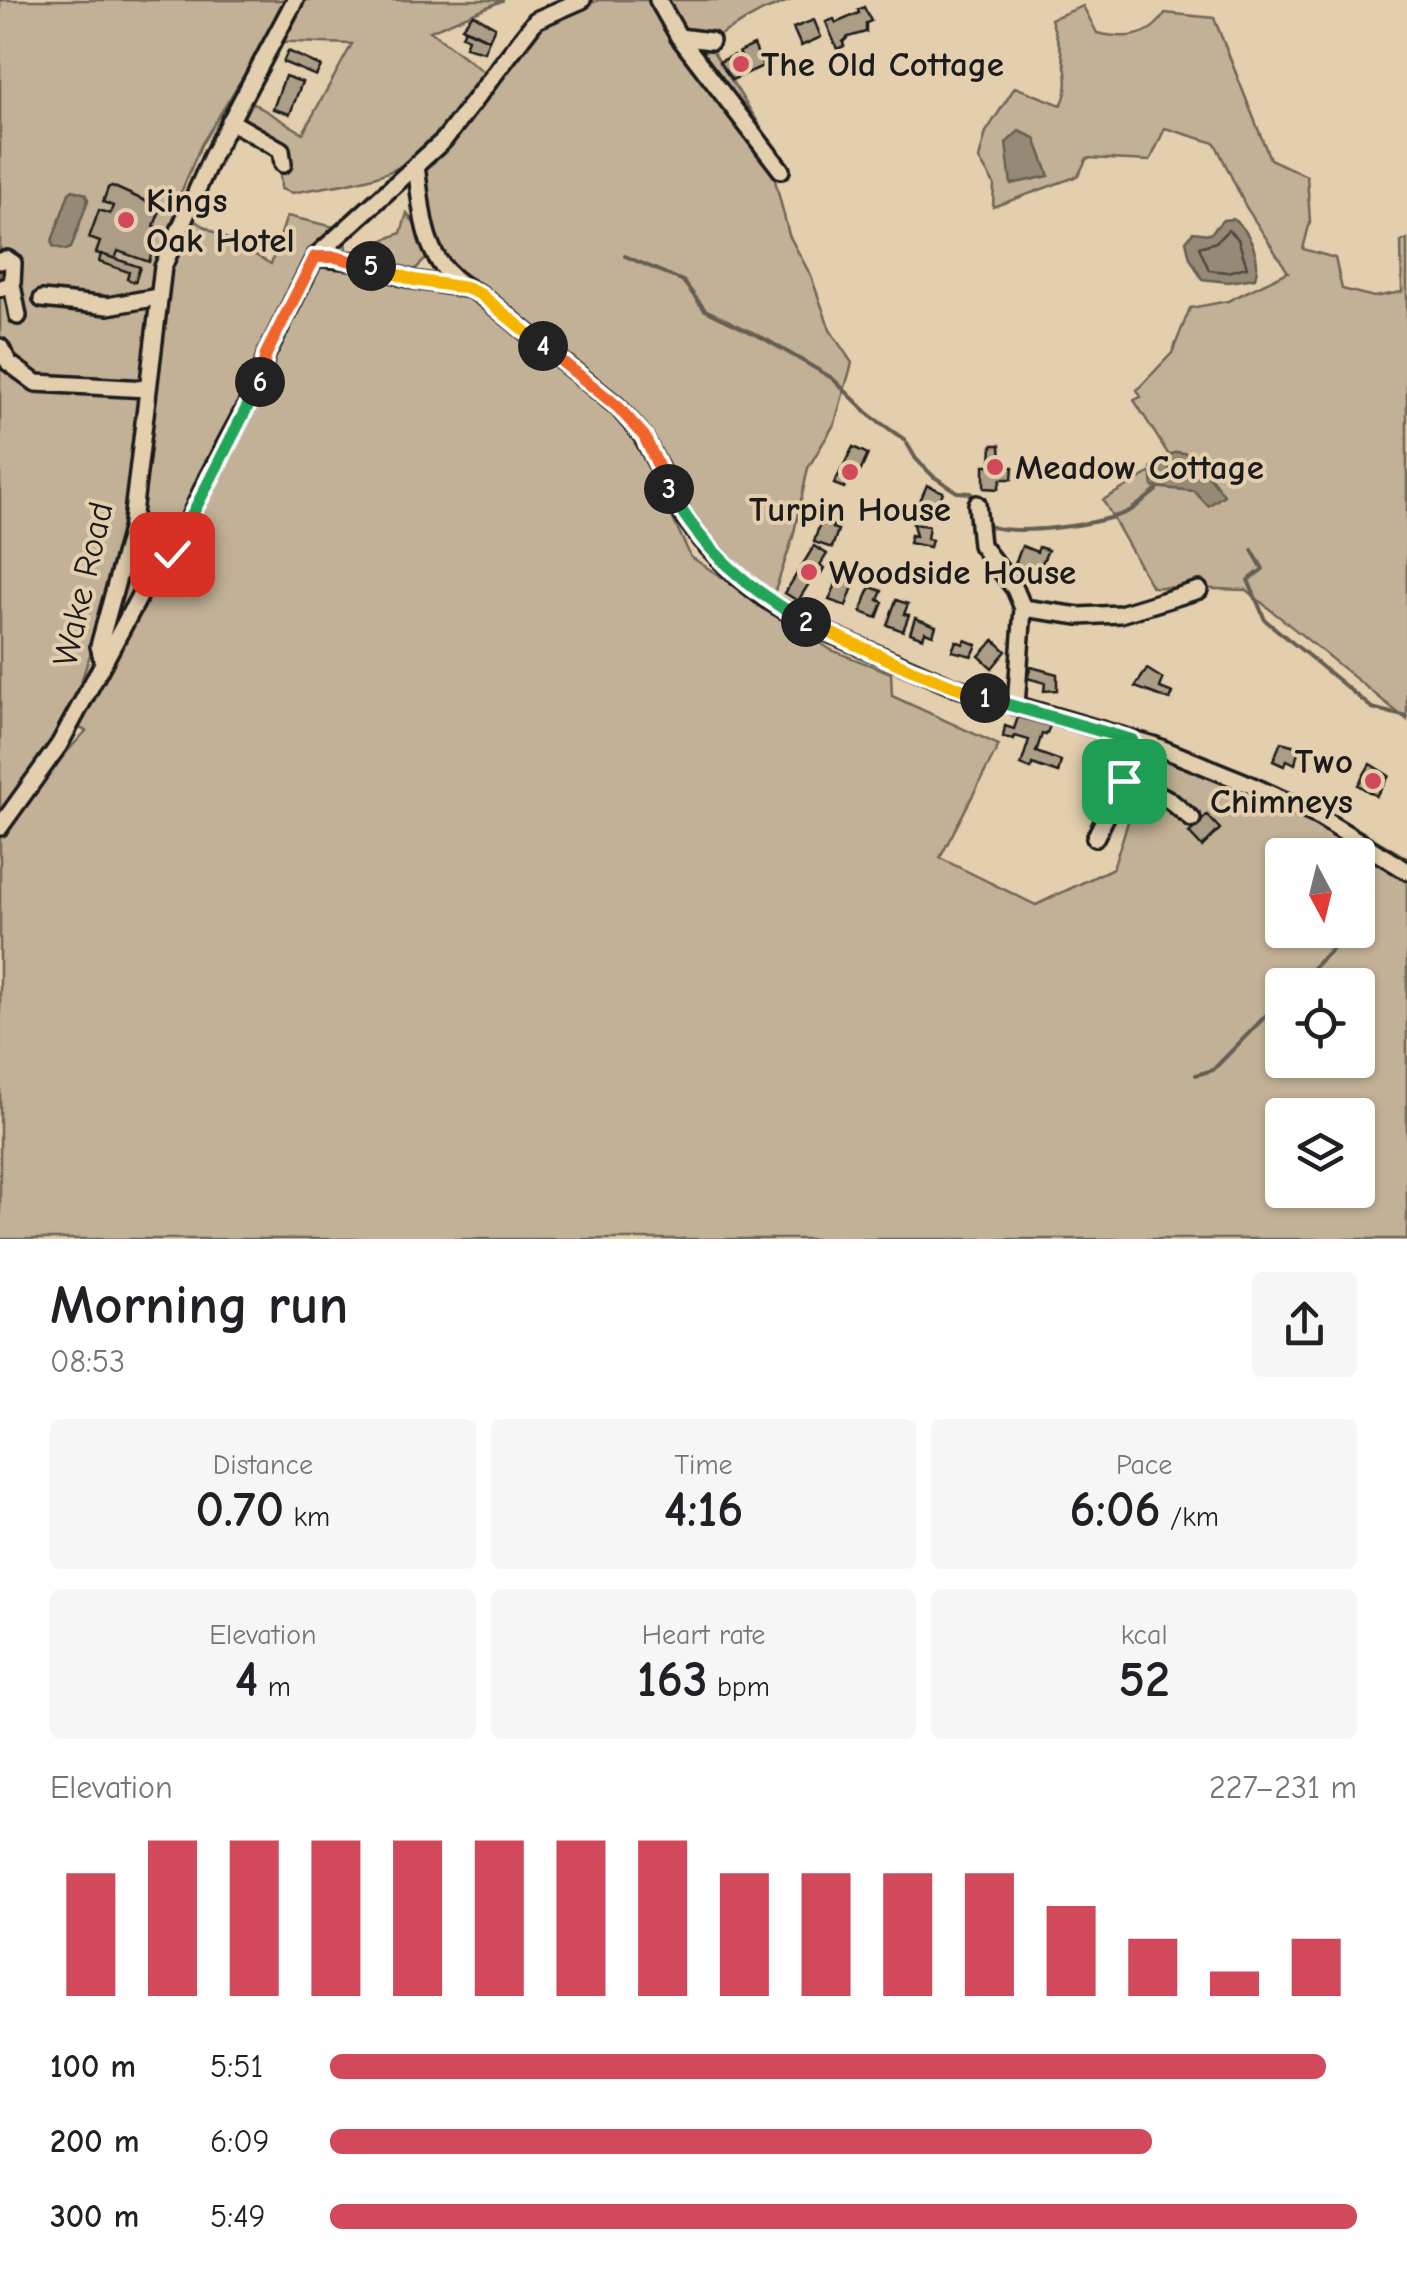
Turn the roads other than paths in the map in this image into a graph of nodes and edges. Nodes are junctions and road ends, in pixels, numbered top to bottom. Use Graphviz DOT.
graph roads {
  1 [pos="295,0"];
  2 [pos="582,0"];
  3 [pos="658,0"];
  4 [pos="679,37"];
  5 [pos="712,41"];
  6 [pos="230,121"];
  7 [pos="283,164"];
  8 [pos="416,166"];
  9 [pos="781,170"];
  10 [pos="315,257"];
  11 [pos="0,261"];
  12 [pos="6,287"];
  13 [pos="466,288"];
  14 [pos="158,297"];
  15 [pos="42,300"];
  16 [pos="18,316"];
  17 [pos="0,347"];
  18 [pos="148,389"];
  19 [pos="977,504"];
  20 [pos="1199,590"];
  21 [pos="1022,608"];
  22 [pos="103,662"];
  23 [pos="1016,706"];
  24 [pos="1132,740"];
  25 [pos="1125,776"];
  26 [pos="1192,818"];
  27 [pos="0,827"];
  28 [pos="1095,838"];
  29 [pos="1407,871"];
  1 -- 6 [label="street, Wake Road"];
  2 -- 8 [label="street"];
  3 -- 4 [label="street"];
  4 -- 5 [label="street"];
  4 -- 9 [label="street"];
  6 -- 7 [label="street"];
  6 -- 14 [label="street, Wake Road"];
  8 -- 10 [label="street"];
  8 -- 13 [label="street"];
  10 -- 13 [label="street"];
  10 -- 22 [label="street"];
  11 -- 12 [label="street"];
  12 -- 16 [label="street"];
  13 -- 23 [label="street"];
  14 -- 15 [label="street"];
  14 -- 18 [label="street, Wake Road"];
  17 -- 18 [label="street"];
  18 -- 22 [label="street, Wake Road"];
  19 -- 21 [label="street"];
  20 -- 21 [label="street"];
  21 -- 23 [label="street"];
  22 -- 27 [label="street, Wake Road"];
  23 -- 24 [label="street"];
  24 -- 25 [label="street"];
  24 -- 29 [label="street"];
  25 -- 26 [label="street"];
  25 -- 28 [label="street"];
}
